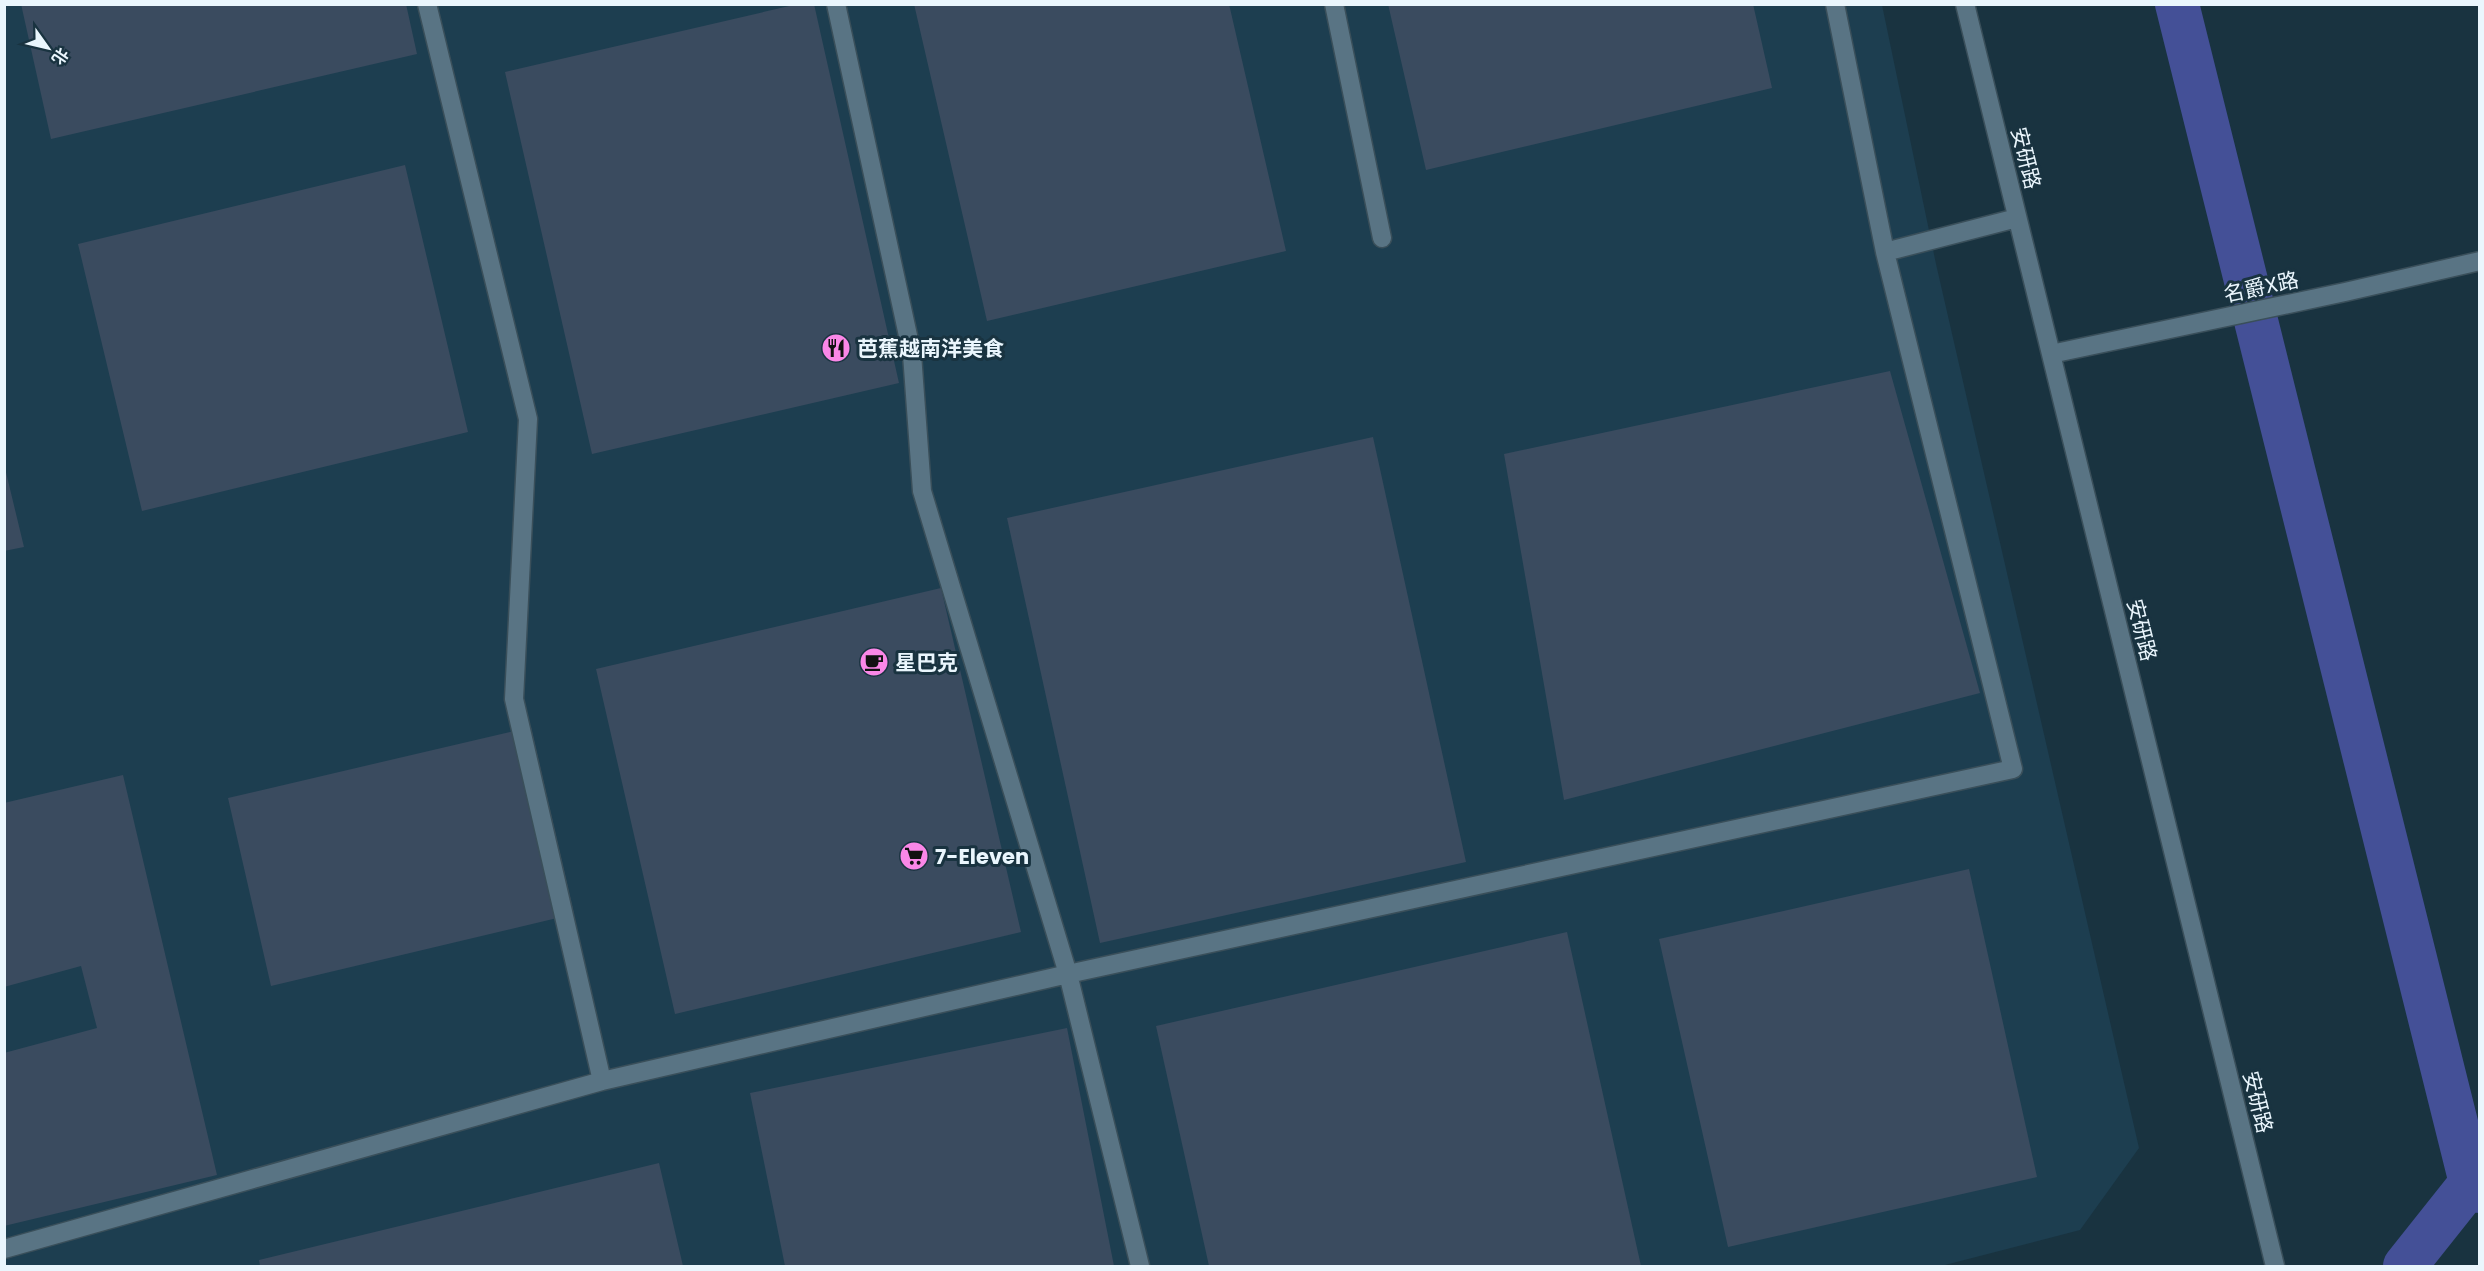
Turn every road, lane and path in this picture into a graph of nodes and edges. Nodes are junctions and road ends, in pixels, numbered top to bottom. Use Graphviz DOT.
graph roads {
  1 [pos="836,4"];
  2 [pos="1334,4"];
  3 [pos="1835,4"];
  4 [pos="1965,4"];
  5 [pos="433,6"];
  6 [pos="2017,218"];
  7 [pos="1382,238"];
  8 [pos="1885,252"];
  9 [pos="2480,261"];
  10 [pos="2051,354"];
  11 [pos="1068,974"];
  12 [pos="602,1081"];
  13 [pos="4,1249"];
  14 [pos="2273,1261"];
  15 [pos="1140,1266"];
  1 -- 11 [label="street"];
  2 -- 7 [label="street"];
  3 -- 8 [label="street"];
  4 -- 6 [label="street, 安研路"];
  5 -- 12 [label="street"];
  6 -- 8 [label="street"];
  6 -- 10 [label="street, 安研路"];
  8 -- 11 [label="street"];
  9 -- 10 [label="street, 名爵X路"];
  10 -- 14 [label="street, 安研路"];
  11 -- 12 [label="street"];
  11 -- 15 [label="street"];
  12 -- 13 [label="street"];
}
